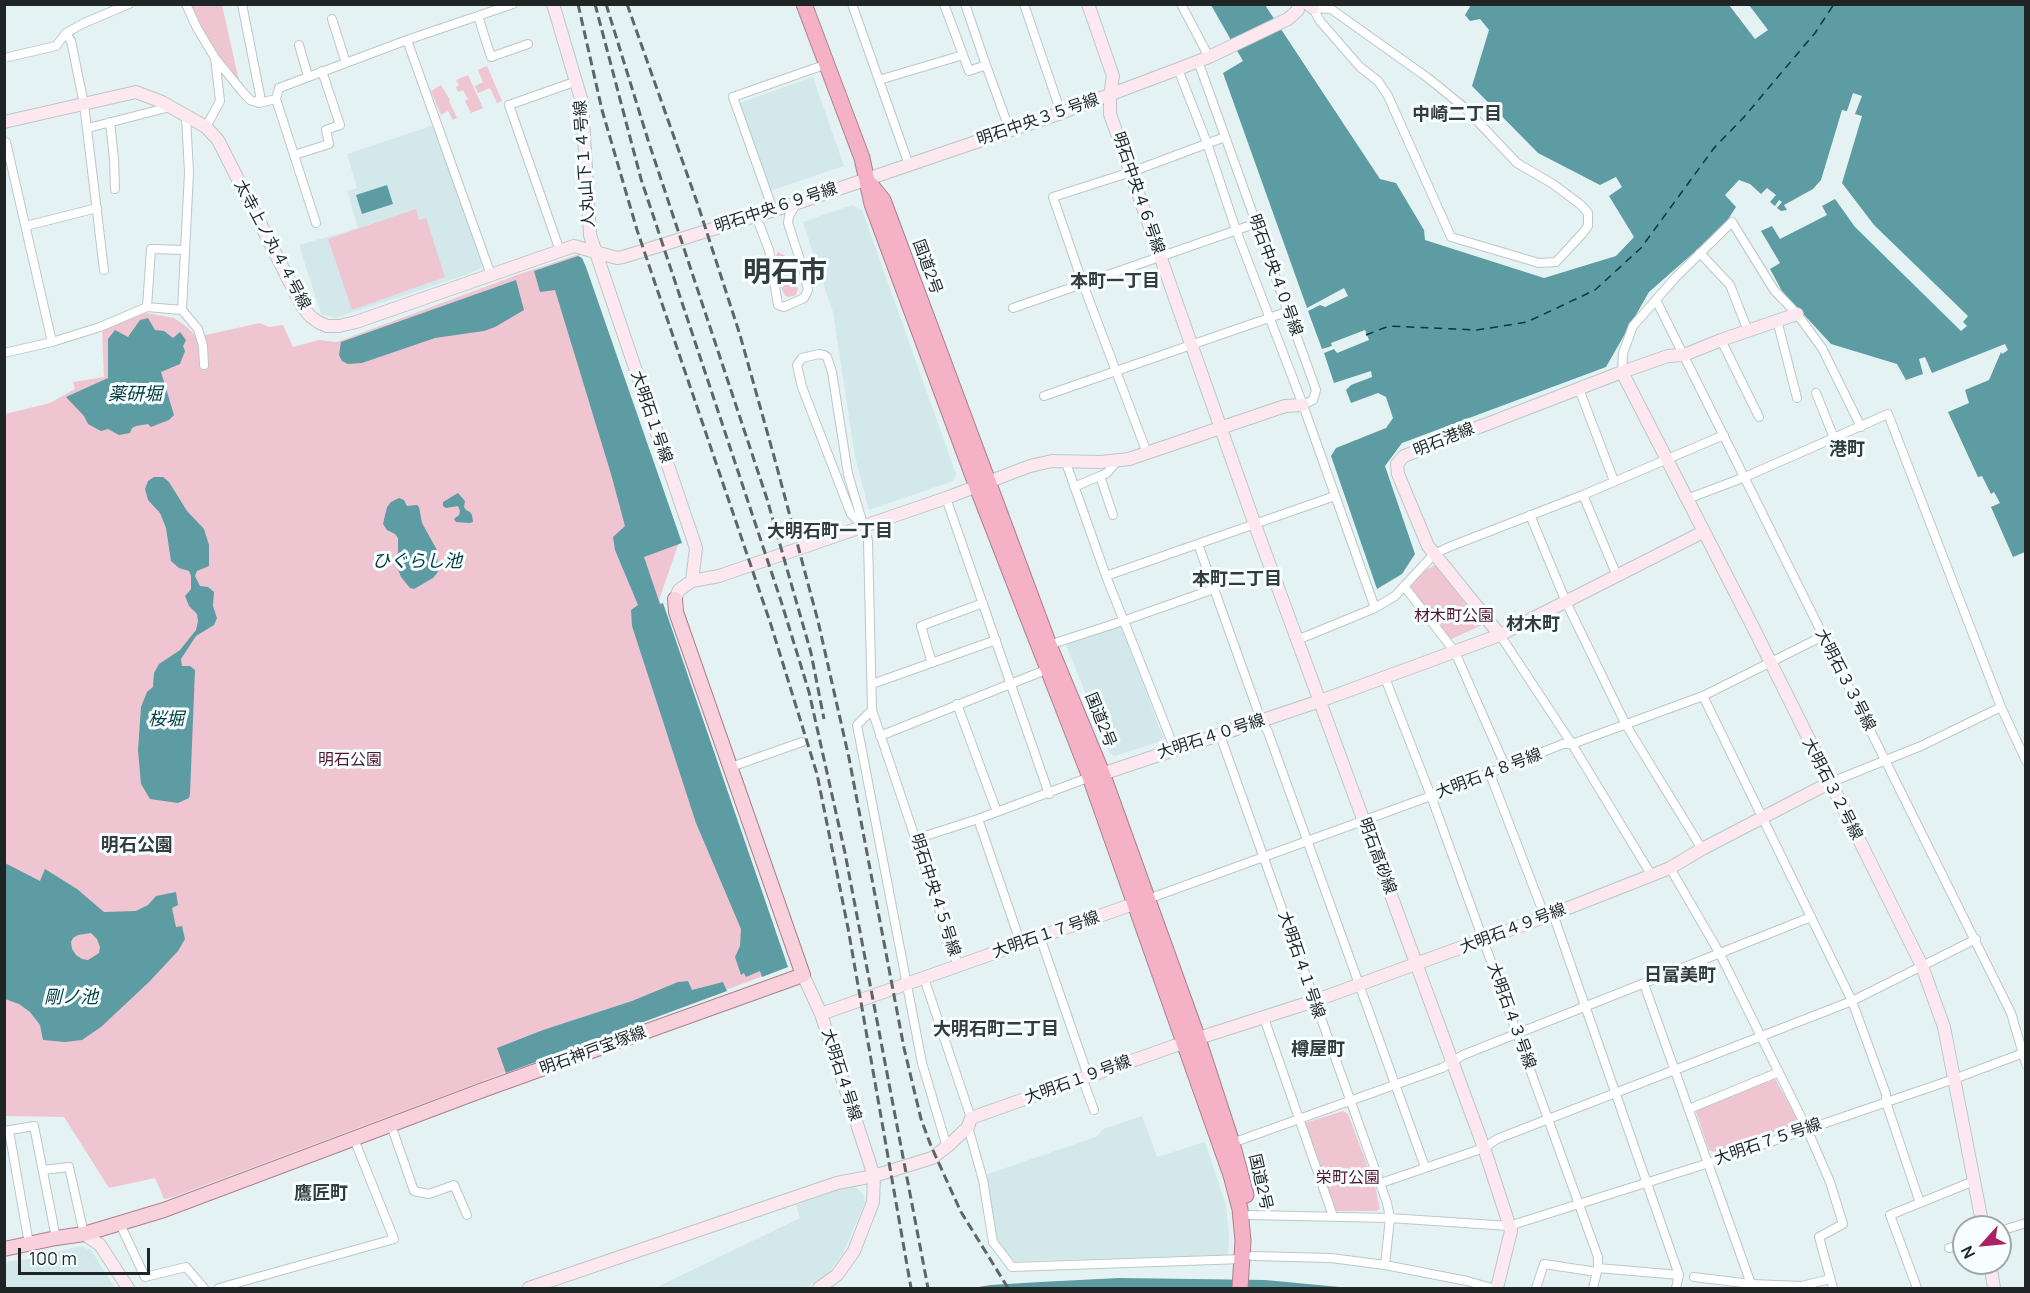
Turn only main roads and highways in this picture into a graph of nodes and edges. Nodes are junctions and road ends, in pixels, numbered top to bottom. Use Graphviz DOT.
graph roads {
  1 [pos="804,4"];
  2 [pos="982,484"];
  3 [pos="675,599"];
  4 [pos="1096,775"];
  5 [pos="1191,1041"];
  6 [pos="4,1249"];
  7 [pos="1247,1260"];
  8 [pos="1240,1288"];
  9 [pos="1249,1288"];
  1 -- 2 [label="highway, 国道2号"];
  2 -- 4 [label="highway, 国道2号"];
  2 -- 4 [label="highway, 国道2号"];
  3 -- 6 [label="main road, 明石神戸宝塚線"];
  4 -- 5 [label="highway, 国道2号"];
  5 -- 7 [label="highway, 国道2号"];
  5 -- 7 [label="highway, 国道2号"];
  7 -- 8 [label="highway, 国道2号"];
  7 -- 9 [label="highway, 国道2号"];
}
